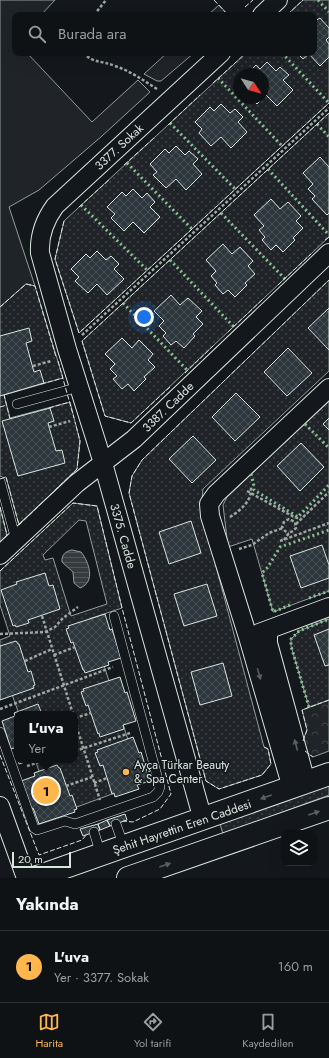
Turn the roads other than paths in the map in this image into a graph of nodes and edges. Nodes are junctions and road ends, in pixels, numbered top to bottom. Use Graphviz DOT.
graph roads {
  1 [pos="278,0"];
  2 [pos="265,12"];
  3 [pos="218,56"];
  4 [pos="329,253"];
  5 [pos="40,254"];
  6 [pos="79,387"];
  7 [pos="329,388"];
  8 [pos="17,404"];
  9 [pos="103,463"];
  10 [pos="0,481"];
  11 [pos="16,540"];
  12 [pos="0,555"];
  13 [pos="329,607"];
  14 [pos="114,616"];
  15 [pos="270,630"];
  16 [pos="248,637"];
  17 [pos="0,732"];
  18 [pos="329,774"];
  19 [pos="299,785"];
  20 [pos="0,806"];
  21 [pos="329,808"];
  22 [pos="112,817"];
  23 [pos="203,820"];
  24 [pos="92,826"];
  25 [pos="124,847"];
  26 [pos="211,849"];
  27 [pos="101,855"];
  28 [pos="26,878"];
  29 [pos="34,878"];
  30 [pos="128,878"];
  1 -- 2 [label="street"];
  3 -- 5 [label="street, 3377. Sokak"];
  4 -- 9 [label="street, 3387. Cadde"];
  5 -- 6 [label="street, 3375. Cadde"];
  6 -- 8 [label="lane"];
  6 -- 9 [label="street, 3375. Cadde"];
  7 -- 16 [label="street"];
  9 -- 11 [label="street, 3387. Cadde"];
  9 -- 23 [label="street, 3375. Cadde"];
  10 -- 11 [label="lane"];
  11 -- 12 [label="street, 3387. Cadde"];
  13 -- 15 [label="street"];
  14 -- 22 [label="lane"];
  15 -- 16 [label="street"];
  19 -- 15 [label="street, one-way"];
  16 -- 19 [label="street, one-way"];
  17 -- 24 [label="lane"];
  18 -- 19 [label="main road, Şehit Hayrettin Eren Caddesi"];
  19 -- 23 [label="main road, Şehit Hayrettin Eren Caddesi, one-way"];
  20 -- 28 [label="street"];
  26 -- 21 [label="main road, one-way"];
  22 -- 24 [label="lane"];
  22 -- 25 [label="lane"];
  23 -- 25 [label="main road, Şehit Hayrettin Eren Caddesi"];
  23 -- 26 [label="main road"];
  24 -- 27 [label="lane"];
  25 -- 27 [label="main road, Şehit Hayrettin Eren Caddesi"];
  30 -- 26 [label="main road, one-way"];
  27 -- 29 [label="main road, Şehit Hayrettin Eren Caddesi"];
}
